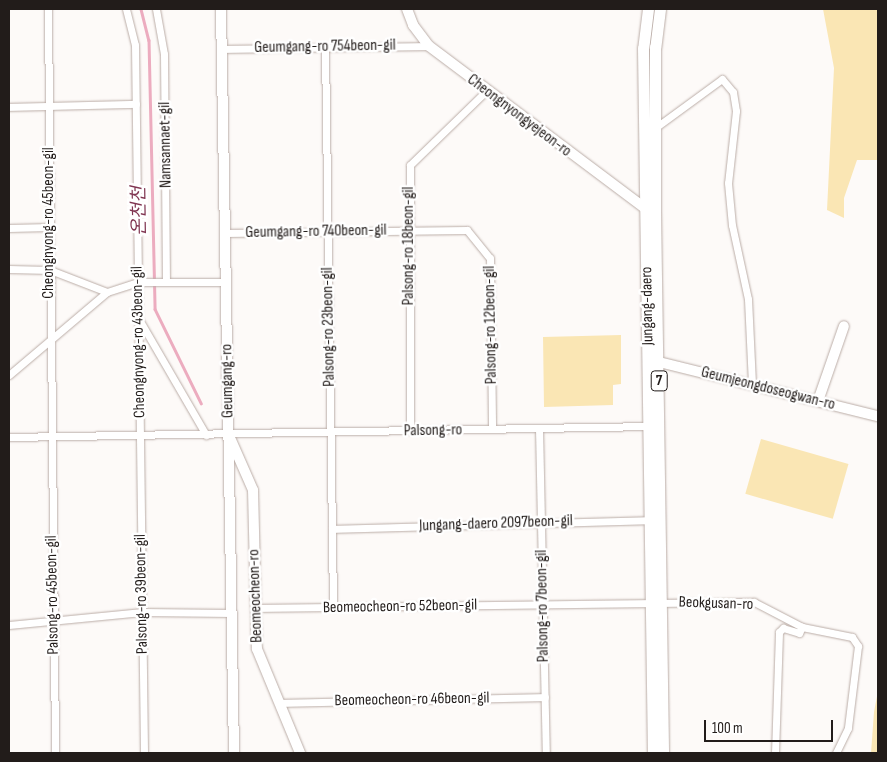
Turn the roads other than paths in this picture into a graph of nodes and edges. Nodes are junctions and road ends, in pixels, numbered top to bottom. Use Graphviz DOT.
graph roads {
  1 [pos="48,9"];
  2 [pos="126,9"];
  3 [pos="156,9"];
  4 [pos="221,9"];
  5 [pos="408,9"];
  6 [pos="648,9"];
  7 [pos="660,9"];
  8 [pos="429,46"];
  9 [pos="325,47"];
  10 [pos="222,49"];
  11 [pos="485,92"];
  12 [pos="136,104"];
  13 [pos="48,106"];
  14 [pos="9,107"];
  15 [pos="655,128"];
  16 [pos="646,209"];
  17 [pos="50,227"];
  18 [pos="9,228"];
  19 [pos="467,230"];
  20 [pos="408,231"];
  21 [pos="328,232"];
  22 [pos="225,233"];
  23 [pos="9,269"];
  24 [pos="50,270"];
  25 [pos="164,281"];
  26 [pos="142,282"];
  27 [pos="226,282"];
  28 [pos="107,292"];
  29 [pos="139,319"];
  30 [pos="844,326"];
  31 [pos="49,344"];
  32 [pos="659,362"];
  33 [pos="9,376"];
  34 [pos="752,385"];
  35 [pos="818,401"];
  36 [pos="878,416"];
  37 [pos="656,426"];
  38 [pos="539,428"];
  39 [pos="492,429"];
  40 [pos="410,431"];
  41 [pos="330,433"];
  42 [pos="206,435"];
  43 [pos="229,435"];
  44 [pos="140,436"];
  45 [pos="9,437"];
  46 [pos="50,437"];
  47 [pos="656,520"];
  48 [pos="541,523"];
  49 [pos="332,529"];
  50 [pos="656,603"];
  51 [pos="543,606"];
  52 [pos="256,608"];
  53 [pos="333,608"];
  54 [pos="142,612"];
  55 [pos="232,613"];
  56 [pos="54,618"];
  57 [pos="9,625"];
  58 [pos="802,627"];
  59 [pos="545,697"];
  60 [pos="280,703"];
  61 [pos="55,753"];
  62 [pos="144,753"];
  63 [pos="234,753"];
  64 [pos="300,753"];
  65 [pos="546,753"];
  66 [pos="653,753"];
  67 [pos="663,753"];
  68 [pos="776,753"];
  69 [pos="836,753"];
  1 -- 13 [label="street, Cheongnyong-ro 45beon-gil"];
  2 -- 12 [label="street, Cheongnyong-ro 43beon-gil"];
  3 -- 25 [label="street, Namsannaet-gil"];
  4 -- 10 [label="street, Geumgang-ro"];
  5 -- 8 [label="street, Cheongnyongyejeon-ro"];
  6 -- 16 [label="main road, Jungang-daero / 7"];
  7 -- 15 [label="main road, Jungang-daero / 7"];
  8 -- 9 [label="street, Geumgang-ro 754beon-gil"];
  8 -- 11 [label="street, Cheongnyongyejeon-ro"];
  9 -- 10 [label="street, Geumgang-ro 754beon-gil"];
  9 -- 21 [label="street, Palsong-ro 23beon-gil"];
  10 -- 22 [label="street, Geumgang-ro"];
  11 -- 16 [label="street, Cheongnyongyejeon-ro"];
  11 -- 20 [label="street, Palsong-ro 18beon-gil"];
  12 -- 13 [label="street"];
  12 -- 26 [label="street, Cheongnyong-ro 43beon-gil"];
  13 -- 14 [label="street"];
  13 -- 17 [label="street, Cheongnyong-ro 45beon-gil"];
  15 -- 32 [label="main road, Jungang-daero / 7"];
  15 -- 34 [label="street"];
  16 -- 37 [label="main road, Jungang-daero / 7"];
  17 -- 18 [label="street"];
  17 -- 24 [label="street, Cheongnyong-ro 45beon-gil"];
  19 -- 20 [label="street, Geumgang-ro 740beon-gil"];
  19 -- 39 [label="street, Palsong-ro 12beon-gil"];
  20 -- 21 [label="street, Geumgang-ro 740beon-gil"];
  20 -- 40 [label="street, Palsong-ro 18beon-gil"];
  21 -- 22 [label="street, Geumgang-ro 740beon-gil"];
  21 -- 41 [label="street, Palsong-ro 23beon-gil"];
  22 -- 27 [label="street, Geumgang-ro"];
  23 -- 24 [label="street"];
  24 -- 28 [label="street"];
  24 -- 31 [label="street, Cheongnyong-ro 45beon-gil"];
  25 -- 26 [label="street"];
  25 -- 27 [label="street"];
  26 -- 28 [label="street"];
  26 -- 29 [label="street, Cheongnyong-ro 43beon-gil"];
  27 -- 43 [label="street, Geumgang-ro"];
  28 -- 31 [label="street"];
  29 -- 42 [label="street"];
  29 -- 44 [label="street, Cheongnyong-ro 43beon-gil"];
  30 -- 35 [label="street"];
  31 -- 33 [label="street"];
  31 -- 46 [label="street, Cheongnyong-ro 45beon-gil"];
  32 -- 34 [label="street, Geumjeongdoseogwan-ro"];
  32 -- 37 [label="main road, Jungang-daero / 7"];
  34 -- 35 [label="street, Geumjeongdoseogwan-ro"];
  35 -- 36 [label="street, Geumjeongdoseogwan-ro"];
  37 -- 38 [label="street, Palsong-ro"];
  37 -- 47 [label="main road, Jungang-daero / 7"];
  38 -- 39 [label="street, Palsong-ro"];
  38 -- 48 [label="street, Palsong-ro 7beon-gil"];
  39 -- 40 [label="street, Palsong-ro"];
  40 -- 41 [label="street, Palsong-ro"];
  41 -- 43 [label="street, Palsong-ro"];
  41 -- 49 [label="street, Palsong-ro 23beon-gil"];
  42 -- 43 [label="street, Palsong-ro"];
  42 -- 44 [label="street, Palsong-ro"];
  43 -- 52 [label="street, Beomeocheon-ro"];
  43 -- 55 [label="street, Geumgang-ro"];
  44 -- 46 [label="street, Palsong-ro"];
  44 -- 54 [label="street, Palsong-ro 39beon-gil"];
  45 -- 46 [label="street, Palsong-ro"];
  46 -- 56 [label="street, Palsong-ro 45beon-gil"];
  47 -- 48 [label="street, Jungang-daero 2097beon-gil"];
  47 -- 50 [label="main road, Jungang-daero / 7"];
  48 -- 49 [label="street, Jungang-daero 2097beon-gil"];
  48 -- 51 [label="street, Palsong-ro 7beon-gil"];
  49 -- 53 [label="street, Palsong-ro 23beon-gil"];
  50 -- 51 [label="street"];
  50 -- 58 [label="street, Beokgusan-ro"];
  50 -- 66 [label="main road, Jungang-daero / 7"];
  50 -- 67 [label="main road, Jungang-daero / 7"];
  51 -- 53 [label="street, Beomeocheon-ro 52beon-gil"];
  51 -- 59 [label="street, Palsong-ro 7beon-gil"];
  52 -- 53 [label="street, Beomeocheon-ro 52beon-gil"];
  52 -- 60 [label="street, Beomeocheon-ro"];
  54 -- 55 [label="street"];
  54 -- 56 [label="street"];
  54 -- 62 [label="street, Palsong-ro 39beon-gil"];
  55 -- 63 [label="street, Geumgang-ro"];
  56 -- 57 [label="street"];
  56 -- 61 [label="street, Palsong-ro 45beon-gil"];
  58 -- 68 [label="street"];
  58 -- 69 [label="street, Beokgusan-ro"];
  59 -- 60 [label="street, Beomeocheon-ro 46beon-gil"];
  59 -- 65 [label="street, Palsong-ro 7beon-gil"];
  60 -- 64 [label="street, Beomeocheon-ro"];
}
